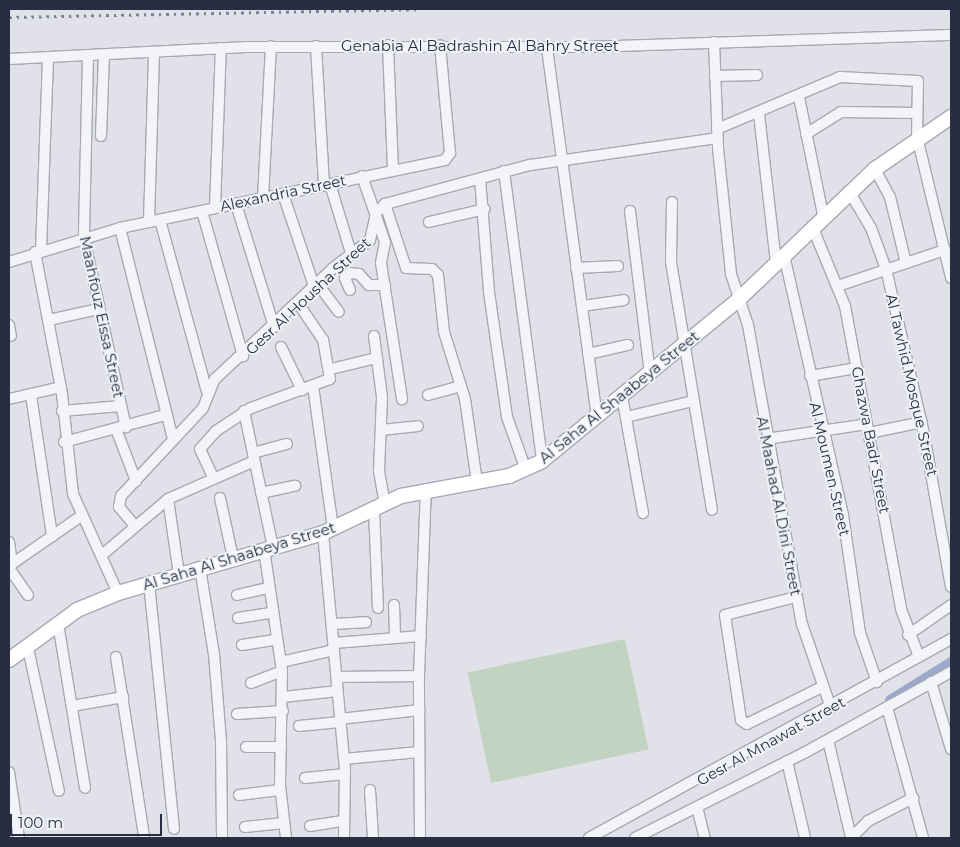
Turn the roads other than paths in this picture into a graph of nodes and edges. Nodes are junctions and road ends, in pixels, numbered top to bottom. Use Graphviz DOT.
graph roads {
  1 [pos="951,35"];
  2 [pos="714,42"];
  3 [pos="388,45"];
  4 [pos="440,45"];
  5 [pos="271,46"];
  6 [pos="316,46"];
  7 [pos="220,48"];
  8 [pos="548,48"];
  9 [pos="154,53"];
  10 [pos="88,56"];
  11 [pos="104,56"];
  12 [pos="48,58"];
  13 [pos="9,59"];
  14 [pos="756,75"];
  15 [pos="715,76"];
  16 [pos="799,96"];
  17 [pos="917,113"];
  18 [pos="759,114"];
  19 [pos="951,117"];
  20 [pos="717,134"];
  21 [pos="806,134"];
  22 [pos="101,136"];
  23 [pos="916,136"];
  24 [pos="561,160"];
  25 [pos="393,169"];
  26 [pos="875,169"];
  27 [pos="504,171"];
  28 [pos="362,176"];
  29 [pos="480,179"];
  30 [pos="327,184"];
  31 [pos="849,191"];
  32 [pos="283,194"];
  33 [pos="263,198"];
  34 [pos="672,202"];
  35 [pos="236,204"];
  36 [pos="385,204"];
  37 [pos="215,208"];
  38 [pos="485,209"];
  39 [pos="202,211"];
  40 [pos="630,211"];
  41 [pos="376,213"];
  42 [pos="822,215"];
  43 [pos="160,220"];
  44 [pos="149,222"];
  45 [pos="428,222"];
  46 [pos="812,226"];
  47 [pos="120,228"];
  48 [pos="84,238"];
  49 [pos="945,250"];
  50 [pos="38,251"];
  51 [pos="351,253"];
  52 [pos="780,259"];
  53 [pos="9,262"];
  54 [pos="906,262"];
  55 [pos="618,266"];
  56 [pos="576,268"];
  57 [pos="886,270"];
  58 [pos="951,278"];
  59 [pos="316,284"];
  60 [pos="385,285"];
  61 [pos="838,286"];
  62 [pos="350,290"];
  63 [pos="624,300"];
  64 [pos="738,300"];
  65 [pos="298,303"];
  66 [pos="582,306"];
  67 [pos="98,309"];
  68 [pos="339,312"];
  69 [pos="49,320"];
  70 [pos="9,325"];
  71 [pos="274,327"];
  72 [pos="11,336"];
  73 [pos="374,336"];
  74 [pos="684,344"];
  75 [pos="628,345"];
  76 [pos="281,346"];
  77 [pos="588,354"];
  78 [pos="242,356"];
  79 [pos="376,358"];
  80 [pos="857,368"];
  81 [pos="331,369"];
  82 [pos="650,373"];
  83 [pos="810,376"];
  84 [pos="313,386"];
  85 [pos="461,386"];
  86 [pos="61,387"];
  87 [pos="302,390"];
  88 [pos="207,392"];
  89 [pos="31,395"];
  90 [pos="428,395"];
  91 [pos="622,396"];
  92 [pos="9,399"];
  93 [pos="402,399"];
  94 [pos="693,401"];
  95 [pos="121,406"];
  96 [pos="62,411"];
  97 [pos="244,411"];
  98 [pos="165,415"];
  99 [pos="597,416"];
  100 [pos="626,416"];
  101 [pos="922,422"];
  102 [pos="418,426"];
  103 [pos="121,428"];
  104 [pos="868,429"];
  105 [pos="381,430"];
  106 [pos="822,431"];
  107 [pos="173,439"];
  108 [pos="766,439"];
  109 [pos="64,442"];
  110 [pos="287,444"];
  111 [pos="254,457"];
  112 [pos="542,461"];
  113 [pos="526,470"];
  114 [pos="213,477"];
  115 [pos="136,480"];
  116 [pos="477,482"];
  117 [pos="295,486"];
  118 [pos="426,489"];
  119 [pos="261,493"];
  120 [pos="220,498"];
  121 [pos="168,499"];
  122 [pos="380,506"];
  123 [pos="712,510"];
  124 [pos="643,514"];
  125 [pos="81,516"];
  126 [pos="135,526"];
  127 [pos="328,531"];
  128 [pos="52,536"];
  129 [pos="9,542"];
  130 [pos="268,548"];
  131 [pos="102,555"];
  132 [pos="233,558"];
  133 [pos="10,566"];
  134 [pos="200,568"];
  135 [pos="179,574"];
  136 [pos="149,583"];
  137 [pos="951,587"];
  138 [pos="268,588"];
  139 [pos="118,593"];
  140 [pos="28,595"];
  141 [pos="237,595"];
  142 [pos="796,597"];
  143 [pos="394,605"];
  144 [pos="951,605"];
  145 [pos="378,608"];
  146 [pos="271,613"];
  147 [pos="238,618"];
  148 [pos="366,622"];
  149 [pos="58,623"];
  150 [pos="332,624"];
  151 [pos="908,634"];
  152 [pos="421,636"];
  153 [pos="395,638"];
  154 [pos="951,639"];
  155 [pos="275,640"];
  156 [pos="242,645"];
  157 [pos="334,647"];
  158 [pos="28,648"];
  159 [pos="116,657"];
  160 [pos="919,657"];
  161 [pos="9,660"];
  162 [pos="282,666"];
  163 [pos="951,672"];
  164 [pos="419,676"];
  165 [pos="337,677"];
  166 [pos="877,682"];
  167 [pos="932,682"];
  168 [pos="251,683"];
  169 [pos="822,687"];
  170 [pos="338,691"];
  171 [pos="122,697"];
  172 [pos="284,697"];
  173 [pos="72,706"];
  174 [pos="886,707"];
  175 [pos="831,708"];
  176 [pos="419,710"];
  177 [pos="283,711"];
  178 [pos="237,714"];
  179 [pos="340,721"];
  180 [pos="299,726"];
  181 [pos="828,740"];
  182 [pos="246,747"];
  183 [pos="282,747"];
  184 [pos="951,749"];
  185 [pos="420,752"];
  186 [pos="344,759"];
  187 [pos="788,762"];
  188 [pos="9,772"];
  189 [pos="345,774"];
  190 [pos="305,778"];
  191 [pos="85,788"];
  192 [pos="280,790"];
  193 [pos="370,790"];
  194 [pos="59,791"];
  195 [pos="239,795"];
  196 [pos="914,798"];
  197 [pos="697,807"];
  198 [pos="343,822"];
  199 [pos="284,823"];
  200 [pos="310,826"];
  201 [pos="246,827"];
  202 [pos="174,829"];
  203 [pos="652,834"];
  204 [pos="144,836"];
  205 [pos="19,838"];
  206 [pos="222,838"];
  207 [pos="286,838"];
  208 [pos="344,838"];
  209 [pos="373,838"];
  210 [pos="420,838"];
  211 [pos="589,838"];
  212 [pos="635,838"];
  213 [pos="705,838"];
  214 [pos="805,838"];
  215 [pos="851,838"];
  216 [pos="923,838"];
  1 -- 2 [label="street, Genabia Al Badrashin Al Bahry Street"];
  2 -- 8 [label="street, Genabia Al Badrashin Al Bahry Street"];
  2 -- 15 [label="street, Al Maahad Al Dini Street"];
  3 -- 4 [label="street, Genabia Al Badrashin Al Bahry Street"];
  3 -- 6 [label="street, Genabia Al Badrashin Al Bahry Street"];
  3 -- 25 [label="street"];
  4 -- 8 [label="street, Genabia Al Badrashin Al Bahry Street"];
  4 -- 25 [label="street, Alexandria Street"];
  5 -- 6 [label="street, Genabia Al Badrashin Al Bahry Street"];
  5 -- 7 [label="street, Genabia Al Badrashin Al Bahry Street"];
  5 -- 33 [label="street"];
  6 -- 30 [label="street"];
  7 -- 9 [label="street, Genabia Al Badrashin Al Bahry Street"];
  7 -- 37 [label="street"];
  8 -- 24 [label="street"];
  9 -- 11 [label="street, Genabia Al Badrashin Al Bahry Street"];
  9 -- 44 [label="street"];
  10 -- 11 [label="street, Genabia Al Badrashin Al Bahry Street"];
  10 -- 12 [label="street, Genabia Al Badrashin Al Bahry Street"];
  10 -- 48 [label="street, Maahfouz Eissa Street"];
  11 -- 22 [label="street"];
  12 -- 13 [label="street, Genabia Al Badrashin Al Bahry Street"];
  12 -- 50 [label="street"];
  14 -- 15 [label="street"];
  15 -- 20 [label="street, Al Maahad Al Dini Street"];
  16 -- 17 [label="street"];
  16 -- 18 [label="street"];
  16 -- 21 [label="street"];
  17 -- 21 [label="street"];
  17 -- 23 [label="street"];
  18 -- 20 [label="street"];
  18 -- 52 [label="street, Al Moumen Street"];
  19 -- 23 [label="main road, Al Saha Al Shaabeya Street"];
  20 -- 24 [label="street"];
  20 -- 64 [label="street, Al Maahad Al Dini Street"];
  21 -- 42 [label="street"];
  23 -- 26 [label="main road, Al Saha Al Shaabeya Street"];
  23 -- 49 [label="street"];
  24 -- 27 [label="street"];
  24 -- 56 [label="street"];
  25 -- 28 [label="street, Alexandria Street"];
  26 -- 31 [label="main road, Al Saha Al Shaabeya Street"];
  26 -- 54 [label="street"];
  27 -- 29 [label="street"];
  27 -- 112 [label="street"];
  28 -- 30 [label="street, Alexandria Street"];
  28 -- 41 [label="street"];
  29 -- 36 [label="street"];
  29 -- 38 [label="street"];
  30 -- 32 [label="street, Alexandria Street"];
  30 -- 51 [label="street"];
  31 -- 42 [label="main road, Al Saha Al Shaabeya Street"];
  31 -- 57 [label="street, Al Tawhid Mosque Street"];
  32 -- 33 [label="street, Alexandria Street"];
  32 -- 59 [label="street"];
  33 -- 35 [label="street, Alexandria Street"];
  34 -- 74 [label="street"];
  35 -- 37 [label="street, Alexandria Street"];
  35 -- 71 [label="street"];
  36 -- 41 [label="street"];
  36 -- 85 [label="street"];
  37 -- 39 [label="street, Alexandria Street"];
  38 -- 45 [label="street"];
  38 -- 113 [label="street"];
  39 -- 43 [label="street, Alexandria Street"];
  39 -- 78 [label="street"];
  40 -- 82 [label="street"];
  41 -- 51 [label="street, Gesr Al Housha Street"];
  41 -- 60 [label="street"];
  42 -- 46 [label="main road, Al Saha Al Shaabeya Street"];
  43 -- 44 [label="street, Alexandria Street"];
  43 -- 88 [label="street"];
  44 -- 47 [label="street, Alexandria Street"];
  46 -- 52 [label="main road, Al Saha Al Shaabeya Street"];
  46 -- 61 [label="street, Ghazwa Badr Street"];
  47 -- 48 [label="street, Alexandria Street"];
  47 -- 98 [label="street"];
  48 -- 50 [label="street, Alexandria Street"];
  48 -- 67 [label="street, Maahfouz Eissa Street"];
  49 -- 54 [label="street"];
  49 -- 58 [label="street"];
  50 -- 53 [label="street, Alexandria Street"];
  50 -- 69 [label="street"];
  51 -- 59 [label="street, Gesr Al Housha Street"];
  52 -- 64 [label="main road, Al Saha Al Shaabeya Street"];
  52 -- 83 [label="street, Al Moumen Street"];
  54 -- 57 [label="street"];
  55 -- 56 [label="street"];
  56 -- 66 [label="street"];
  57 -- 61 [label="street"];
  57 -- 101 [label="street, Al Tawhid Mosque Street"];
  59 -- 65 [label="street, Gesr Al Housha Street"];
  59 -- 68 [label="street"];
  60 -- 62 [label="street"];
  60 -- 93 [label="street"];
  61 -- 80 [label="street, Ghazwa Badr Street"];
  63 -- 66 [label="street"];
  64 -- 74 [label="main road, Al Saha Al Shaabeya Street"];
  64 -- 108 [label="street, Al Maahad Al Dini Street"];
  65 -- 71 [label="street, Gesr Al Housha Street"];
  65 -- 81 [label="street"];
  66 -- 77 [label="street"];
  67 -- 69 [label="street"];
  67 -- 95 [label="street, Maahfouz Eissa Street"];
  69 -- 86 [label="street"];
  70 -- 72 [label="street"];
  71 -- 78 [label="street, Gesr Al Housha Street"];
  73 -- 79 [label="street"];
  74 -- 82 [label="main road, Al Saha Al Shaabeya Street"];
  74 -- 94 [label="street"];
  75 -- 77 [label="street"];
  76 -- 87 [label="street"];
  77 -- 99 [label="street"];
  78 -- 88 [label="street, Gesr Al Housha Street"];
  79 -- 81 [label="street"];
  79 -- 105 [label="street"];
  80 -- 83 [label="street"];
  80 -- 104 [label="street, Ghazwa Badr Street"];
  81 -- 84 [label="street"];
  82 -- 91 [label="main road, Al Saha Al Shaabeya Street"];
  83 -- 106 [label="street, Al Moumen Street"];
  84 -- 87 [label="street"];
  84 -- 127 [label="street"];
  85 -- 90 [label="street"];
  85 -- 116 [label="street"];
  86 -- 89 [label="street"];
  86 -- 96 [label="street"];
  87 -- 97 [label="street"];
  88 -- 107 [label="street, Gesr Al Housha Street"];
  89 -- 92 [label="street"];
  89 -- 128 [label="street"];
  91 -- 99 [label="main road, Al Saha Al Shaabeya Street"];
  91 -- 100 [label="street"];
  94 -- 100 [label="street"];
  94 -- 123 [label="street"];
  95 -- 96 [label="street"];
  95 -- 103 [label="street, Maahfouz Eissa Street"];
  96 -- 109 [label="street"];
  97 -- 111 [label="street"];
  97 -- 114 [label="street"];
  98 -- 103 [label="street"];
  98 -- 107 [label="street"];
  99 -- 112 [label="main road, Al Saha Al Shaabeya Street"];
  100 -- 124 [label="street"];
  101 -- 104 [label="street"];
  101 -- 137 [label="street, Al Tawhid Mosque Street"];
  102 -- 105 [label="street"];
  103 -- 109 [label="street"];
  103 -- 115 [label="street, Maahfouz Eissa Street"];
  104 -- 106 [label="street"];
  104 -- 151 [label="street, Ghazwa Badr Street"];
  105 -- 122 [label="street"];
  106 -- 108 [label="street"];
  106 -- 166 [label="street, Al Moumen Street"];
  107 -- 115 [label="street, Gesr Al Housha Street"];
  108 -- 142 [label="street, Al Maahad Al Dini Street"];
  109 -- 125 [label="street"];
  110 -- 111 [label="street"];
  111 -- 114 [label="street"];
  111 -- 119 [label="street"];
  112 -- 113 [label="main road, Al Saha Al Shaabeya Street"];
  113 -- 116 [label="main road, Al Saha Al Shaabeya Street"];
  114 -- 121 [label="street"];
  115 -- 126 [label="street, Gesr Al Housha Street"];
  116 -- 118 [label="main road, Al Saha Al Shaabeya Street"];
  117 -- 119 [label="street"];
  118 -- 122 [label="main road, Al Saha Al Shaabeya Street"];
  118 -- 152 [label="street"];
  119 -- 130 [label="street"];
  120 -- 132 [label="street"];
  121 -- 126 [label="street"];
  121 -- 135 [label="street"];
  122 -- 127 [label="main road, Al Saha Al Shaabeya Street"];
  122 -- 145 [label="street"];
  125 -- 128 [label="street"];
  125 -- 131 [label="street"];
  126 -- 131 [label="street"];
  127 -- 130 [label="main road, Al Saha Al Shaabeya Street"];
  127 -- 150 [label="street"];
  128 -- 133 [label="street"];
  129 -- 133 [label="street"];
  130 -- 132 [label="main road, Al Saha Al Shaabeya Street"];
  130 -- 138 [label="street"];
  131 -- 139 [label="street"];
  132 -- 134 [label="main road, Al Saha Al Shaabeya Street"];
  133 -- 140 [label="street"];
  134 -- 135 [label="main road, Al Saha Al Shaabeya Street"];
  134 -- 206 [label="street"];
  135 -- 136 [label="main road, Al Saha Al Shaabeya Street"];
  136 -- 139 [label="main road, Al Saha Al Shaabeya Street"];
  136 -- 202 [label="street"];
  138 -- 141 [label="street"];
  138 -- 146 [label="street"];
  139 -- 149 [label="main road, Al Saha Al Shaabeya Street"];
  142 -- 169 [label="street, Al Maahad Al Dini Street"];
  142 -- 169 [label="street"];
  143 -- 153 [label="street"];
  144 -- 151 [label="street"];
  146 -- 147 [label="street"];
  146 -- 155 [label="street"];
  148 -- 150 [label="street"];
  149 -- 158 [label="main road, Al Saha Al Shaabeya Street"];
  149 -- 173 [label="street"];
  150 -- 157 [label="street"];
  151 -- 160 [label="street, Ghazwa Badr Street"];
  152 -- 153 [label="street"];
  152 -- 164 [label="street"];
  153 -- 157 [label="street"];
  154 -- 160 [label="street, Gesr Al Mnawat Street"];
  155 -- 156 [label="street"];
  155 -- 162 [label="street"];
  157 -- 162 [label="street"];
  157 -- 165 [label="street"];
  158 -- 161 [label="main road, Al Saha Al Shaabeya Street"];
  158 -- 194 [label="street"];
  159 -- 171 [label="street"];
  160 -- 166 [label="street, Gesr Al Mnawat Street"];
  162 -- 168 [label="street"];
  162 -- 172 [label="street"];
  163 -- 167 [label="street, Gesr Al Mnawat Street"];
  164 -- 165 [label="street"];
  164 -- 176 [label="street"];
  165 -- 170 [label="street"];
  166 -- 175 [label="street, Gesr Al Mnawat Street"];
  167 -- 174 [label="street, Gesr Al Mnawat Street"];
  167 -- 184 [label="street"];
  169 -- 175 [label="street, Al Maahad Al Dini Street"];
  170 -- 172 [label="street"];
  170 -- 179 [label="street"];
  171 -- 173 [label="street"];
  171 -- 204 [label="street"];
  172 -- 177 [label="street"];
  173 -- 191 [label="street"];
  174 -- 181 [label="street, Gesr Al Mnawat Street"];
  174 -- 196 [label="street"];
  175 -- 211 [label="street, Gesr Al Mnawat Street"];
  176 -- 179 [label="street"];
  176 -- 185 [label="street"];
  177 -- 178 [label="street"];
  177 -- 183 [label="street"];
  179 -- 180 [label="street"];
  179 -- 186 [label="street"];
  181 -- 187 [label="street, Gesr Al Mnawat Street"];
  181 -- 215 [label="street"];
  182 -- 183 [label="street"];
  183 -- 192 [label="street"];
  185 -- 186 [label="street"];
  185 -- 210 [label="street"];
  186 -- 189 [label="street"];
  187 -- 197 [label="street, Gesr Al Mnawat Street"];
  187 -- 214 [label="street"];
  188 -- 205 [label="street"];
  189 -- 190 [label="street"];
  189 -- 198 [label="street"];
  192 -- 195 [label="street"];
  192 -- 199 [label="street"];
  193 -- 209 [label="street"];
  196 -- 215 [label="street"];
  196 -- 216 [label="street"];
  197 -- 203 [label="street, Gesr Al Mnawat Street"];
  197 -- 213 [label="street"];
  198 -- 200 [label="street"];
  198 -- 208 [label="street"];
  199 -- 201 [label="street"];
  199 -- 207 [label="street"];
  203 -- 212 [label="street, Gesr Al Mnawat Street"];
}
